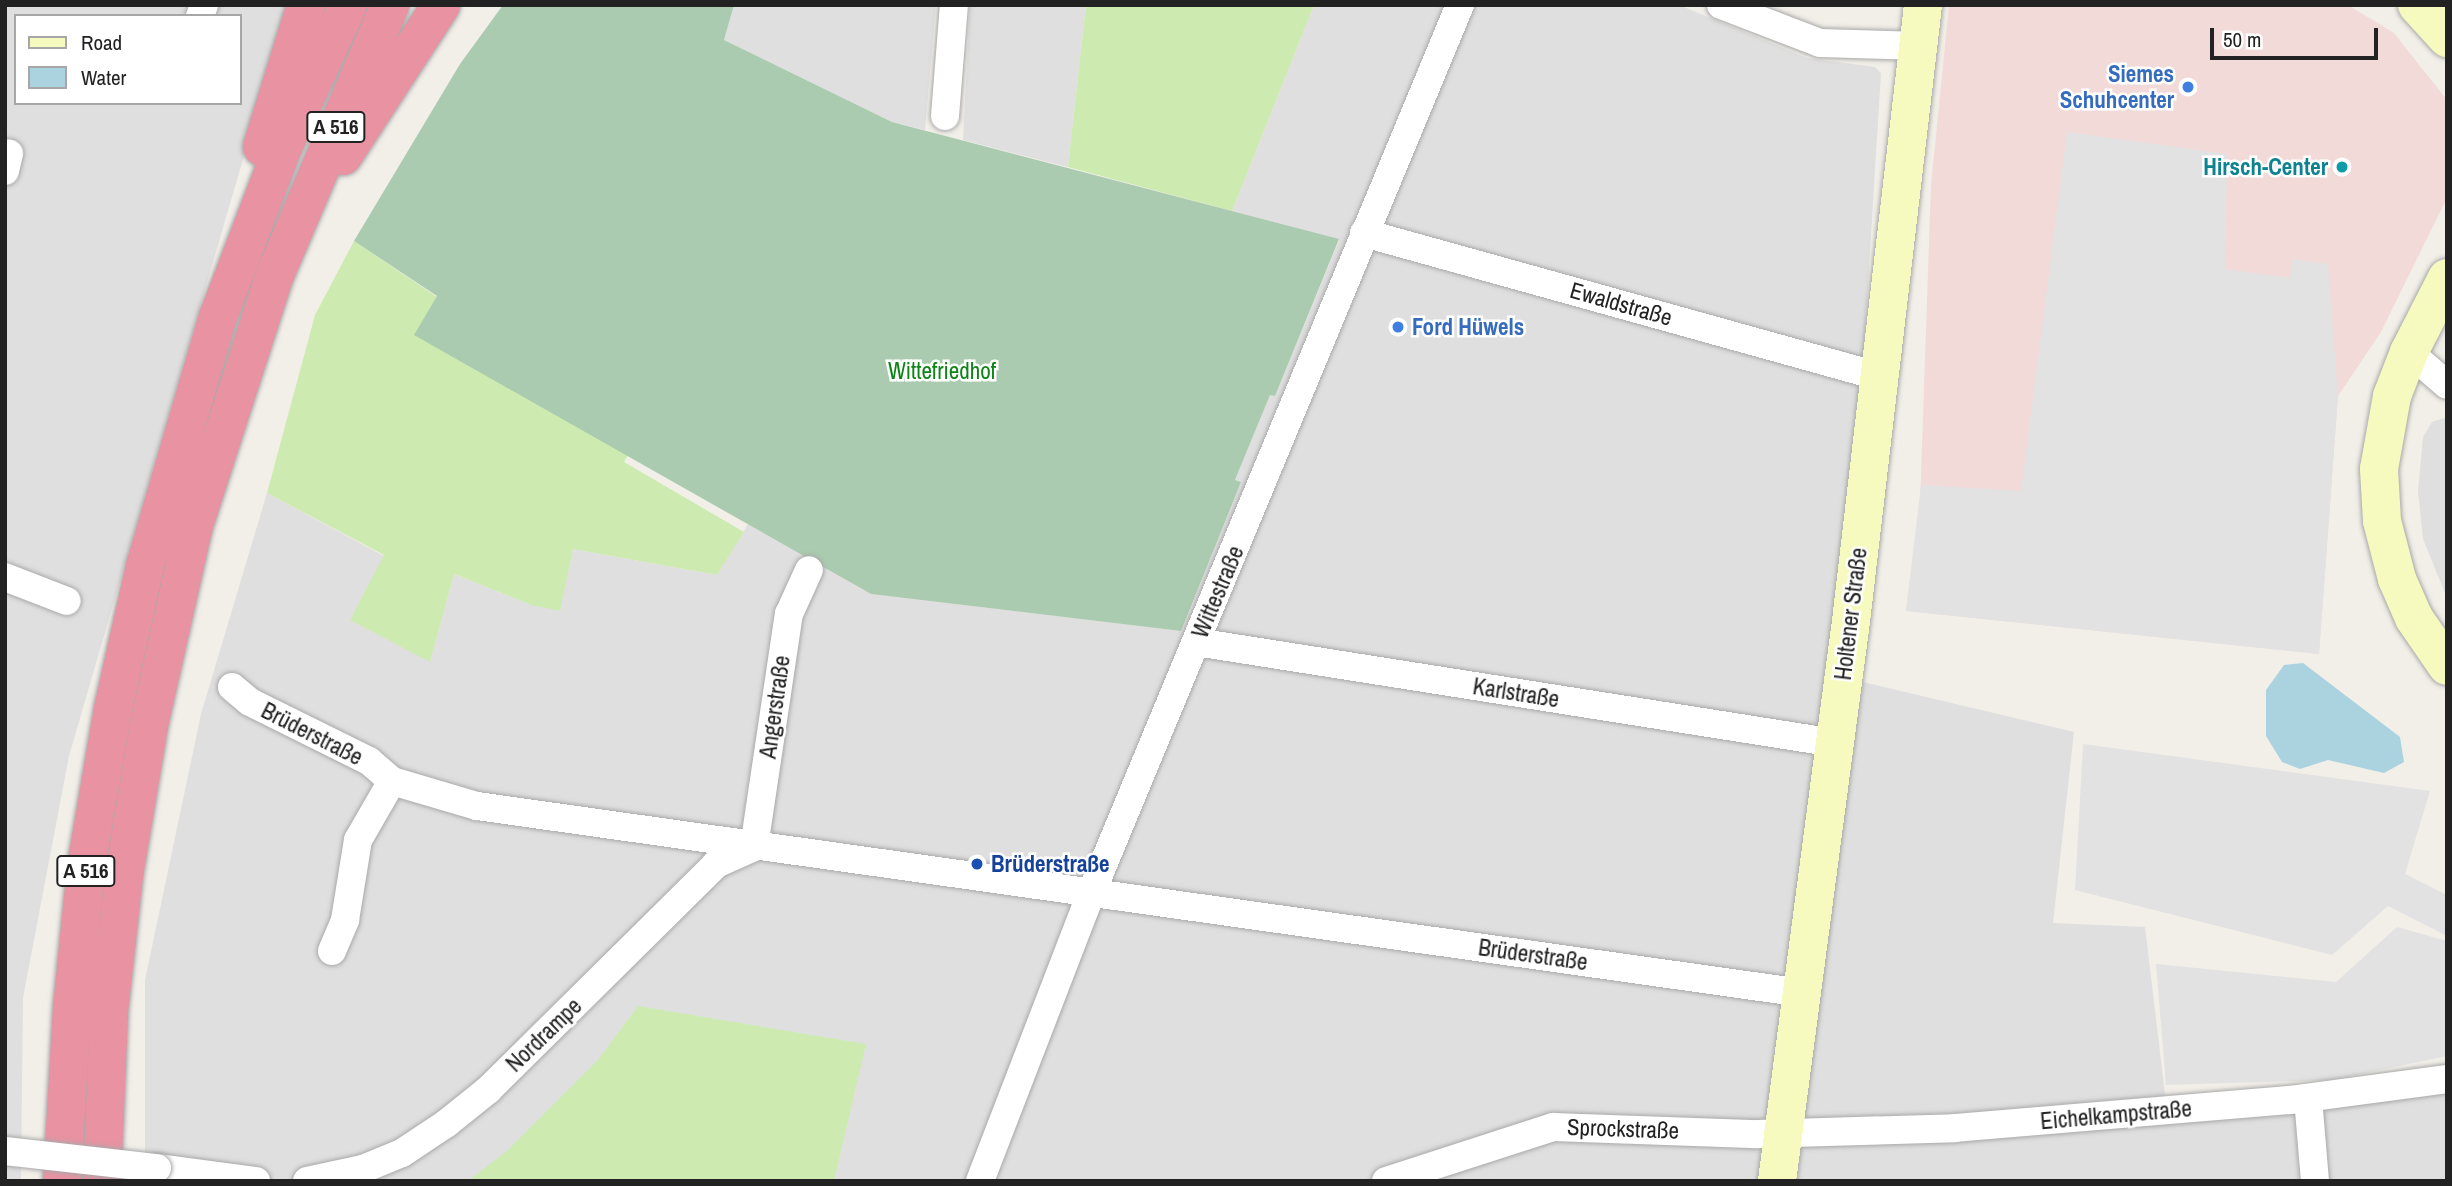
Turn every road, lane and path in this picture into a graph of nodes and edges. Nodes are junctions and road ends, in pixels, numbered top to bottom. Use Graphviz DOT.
graph roads {
  1 [pos="306,5"];
  2 [pos="348,5"];
  3 [pos="390,5"];
  4 [pos="441,5"];
  5 [pos="954,5"];
  6 [pos="1461,5"];
  7 [pos="1721,5"];
  8 [pos="1911,5"];
  9 [pos="1923,5"];
  10 [pos="2417,5"];
  11 [pos="2447,20"];
  12 [pos="2447,38"];
  13 [pos="1921,46"];
  14 [pos="945,116"];
  15 [pos="1364,233"];
  16 [pos="248,236"];
  17 [pos="284,249"];
  18 [pos="2447,278"];
  19 [pos="2409,352"];
  20 [pos="2447,355"];
  21 [pos="1878,376"];
  22 [pos="2447,384"];
  23 [pos="809,570"];
  24 [pos="5,577"];
  25 [pos="67,601"];
  26 [pos="1196,642"];
  27 [pos="2447,666"];
  28 [pos="232,687"];
  29 [pos="1835,743"];
  30 [pos="392,781"];
  31 [pos="754,847"];
  32 [pos="1093,893"];
  33 [pos="332,951"];
  34 [pos="1803,993"];
  35 [pos="2447,1079"];
  36 [pos="2308,1098"];
  37 [pos="1784,1130"];
  38 [pos="5,1151"];
  39 [pos="62,1181"];
  40 [pos="102,1181"];
  41 [pos="256,1181"];
  42 [pos="307,1181"];
  43 [pos="980,1181"];
  44 [pos="1386,1181"];
  45 [pos="1777,1181"];
  46 [pos="2315,1181"];
  1 -- 16 [label="highway"];
  2 -- 16 [label="highway, A 516"];
  3 -- 17 [label="highway, A 516"];
  4 -- 17 [label="highway"];
  5 -- 14 [label="street"];
  6 -- 15 [label="street, Wittestraße"];
  7 -- 13 [label="street"];
  8 -- 13 [label="main road, Holtener Straße"];
  9 -- 13 [label="main road, Holtener Straße"];
  10 -- 11 [label="main road"];
  10 -- 12 [label="main road"];
  13 -- 21 [label="main road, Holtener Straße"];
  15 -- 21 [label="street, Ewaldstraße"];
  15 -- 26 [label="street, Wittestraße"];
  16 -- 39 [label="highway, A 516"];
  17 -- 40 [label="highway, A 516"];
  18 -- 19 [label="main road"];
  19 -- 20 [label="street"];
  19 -- 22 [label="street"];
  19 -- 27 [label="main road"];
  21 -- 29 [label="main road, Holtener Straße"];
  23 -- 31 [label="street, Angerstraße"];
  24 -- 25 [label="street"];
  26 -- 29 [label="street, Karlstraße"];
  26 -- 32 [label="street, Wittestraße"];
  28 -- 30 [label="street, Brüderstraße"];
  29 -- 34 [label="main road, Holtener Straße"];
  30 -- 31 [label="street, Brüderstraße"];
  30 -- 33 [label="street"];
  31 -- 32 [label="street, Brüderstraße"];
  31 -- 42 [label="street, Nordrampe"];
  32 -- 34 [label="street, Brüderstraße"];
  32 -- 43 [label="street, Wittestraße"];
  34 -- 37 [label="main road, Holtener Straße"];
  35 -- 36 [label="street, Eichelkampstraße"];
  36 -- 37 [label="street, Eichelkampstraße"];
  36 -- 46 [label="street"];
  37 -- 44 [label="street, Sprockstraße"];
  37 -- 45 [label="main road, Holtener Straße"];
  38 -- 41 [label="street, bridge"];
}
